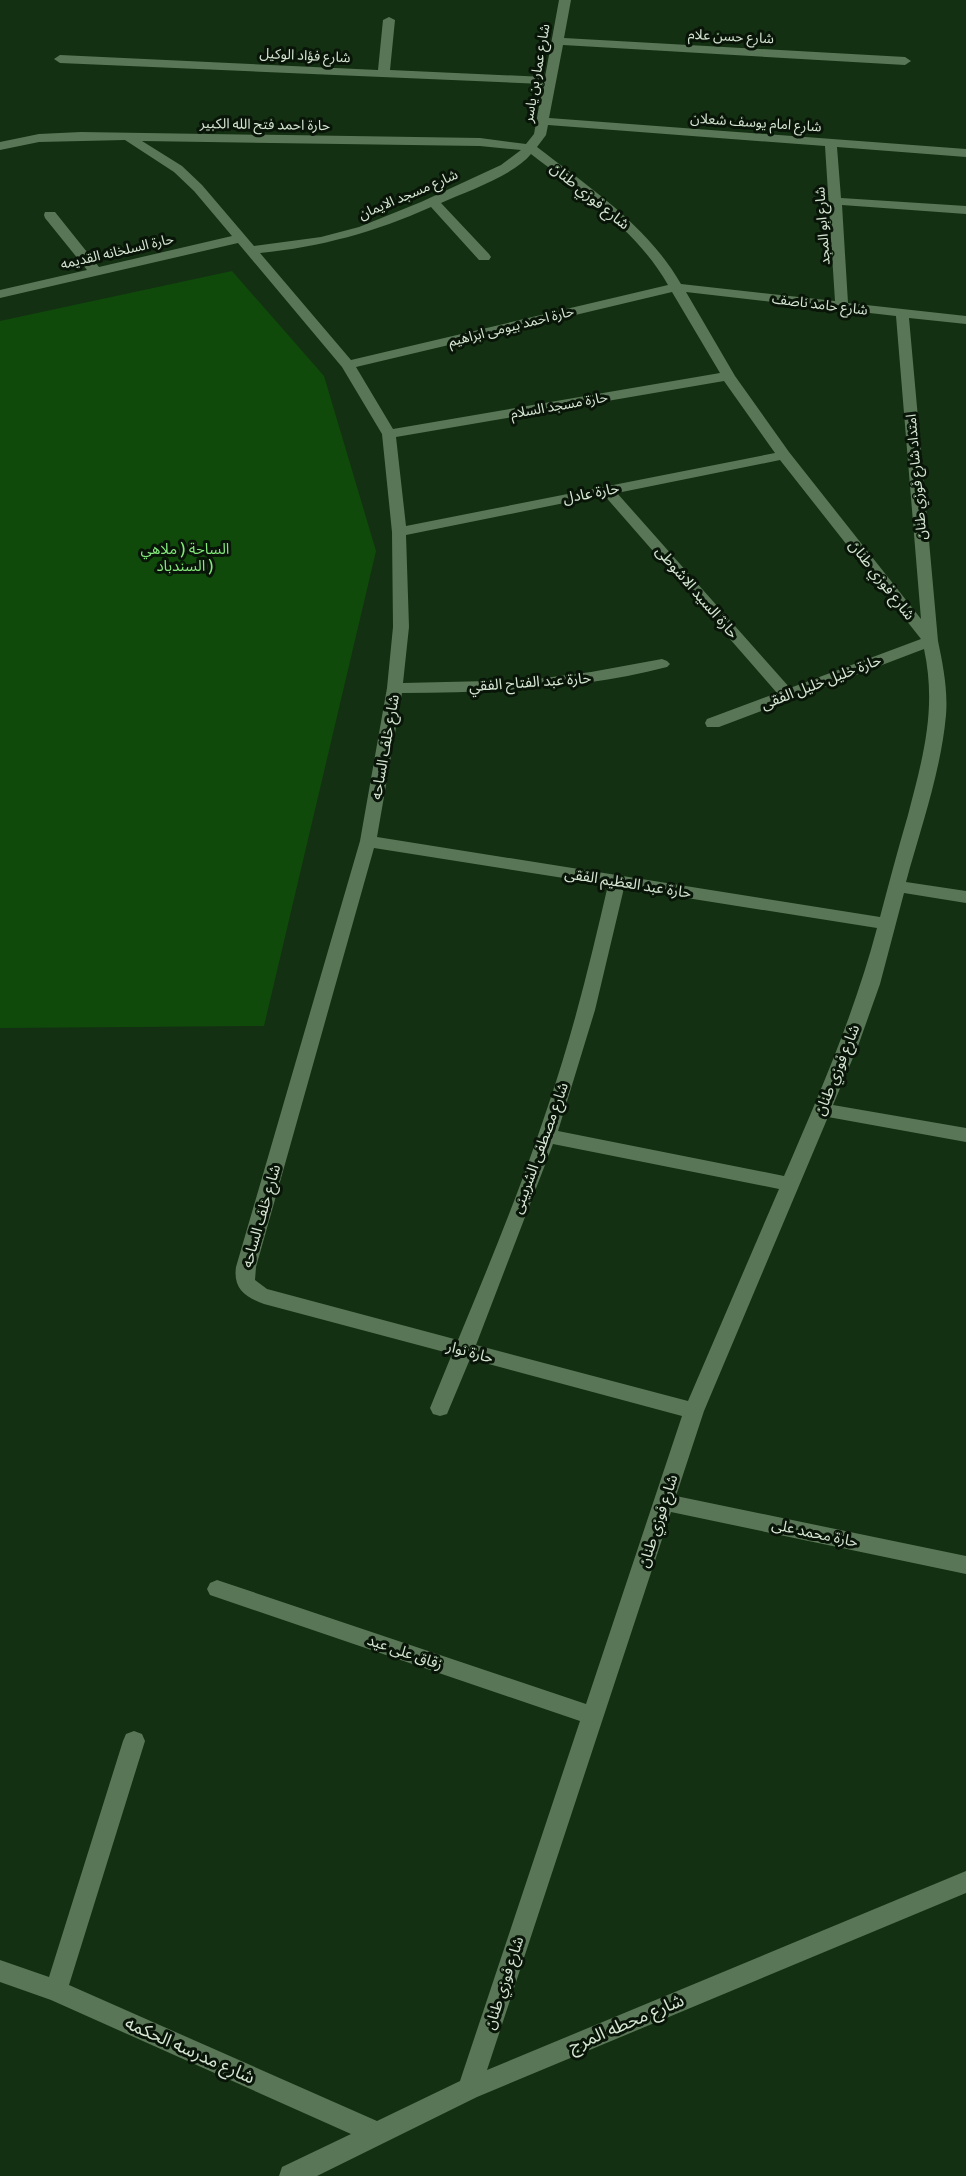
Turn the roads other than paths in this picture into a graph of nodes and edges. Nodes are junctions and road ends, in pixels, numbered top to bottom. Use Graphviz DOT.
graph roads {
  1 [pos="565,0"];
  2 [pos="389,20"];
  3 [pos="556,41"];
  4 [pos="60,59"];
  5 [pos="905,61"];
  6 [pos="384,74"];
  7 [pos="548,81"];
  8 [pos="543,122"];
  9 [pos="126,136"];
  10 [pos="831,143"];
  11 [pos="0,146"];
  12 [pos="531,148"];
  13 [pos="966,153"];
  14 [pos="432,201"];
  15 [pos="835,201"];
  16 [pos="966,210"];
  17 [pos="50,215"];
  18 [pos="247,244"];
  19 [pos="484,257"];
  20 [pos="96,272"];
  21 [pos="675,287"];
  22 [pos="0,294"];
  23 [pos="842,307"];
  24 [pos="902,313"];
  25 [pos="966,320"];
  26 [pos="348,365"];
  27 [pos="729,376"];
  28 [pos="389,434"];
  29 [pos="784,455"];
  30 [pos="607,490"];
  31 [pos="399,532"];
  32 [pos="930,641"];
  33 [pos="662,664"];
  34 [pos="396,688"];
  35 [pos="787,695"];
  36 [pos="713,723"];
  37 [pos="368,841"];
  38 [pos="617,881"];
  39 [pos="897,886"];
  40 [pos="966,897"];
  41 [pos="887,924"];
  42 [pos="821,1109"];
  43 [pos="966,1135"];
  44 [pos="547,1136"];
  45 [pos="789,1184"];
  46 [pos="248,1287"];
  47 [pos="464,1350"];
  48 [pos="440,1408"];
  49 [pos="694,1411"];
  50 [pos="664,1502"];
  51 [pos="966,1565"];
  52 [pos="217,1589"];
  53 [pos="593,1716"];
  54 [pos="134,1741"];
  55 [pos="966,1882"];
  56 [pos="0,1971"];
  57 [pos="56,1991"];
  58 [pos="469,2089"];
  59 [pos="378,2134"];
  60 [pos="291,2176"];
  1 -- 3 [label="street, شارع عمار بن ياسر"];
  2 -- 6 [label="street"];
  3 -- 5 [label="street, شارع حسن علام"];
  3 -- 7 [label="street, شارع عمار بن ياسر"];
  4 -- 6 [label="street, شارع فؤاد الوكيل"];
  6 -- 7 [label="street, شارع فؤاد الوكيل"];
  7 -- 8 [label="street, شارع عمار بن ياسر"];
  8 -- 10 [label="street, شارع امام يوسف شعلان"];
  8 -- 12 [label="street, شارع عمار بن ياسر"];
  9 -- 11 [label="street, حارة احمد فتح الله الكبير"];
  9 -- 12 [label="street, حارة احمد فتح الله الكبير"];
  9 -- 18 [label="street, شارع خلف الساحه"];
  10 -- 13 [label="street, شارع امام يوسف شعلان"];
  10 -- 15 [label="street, شارع ابو المجد"];
  12 -- 14 [label="street, شارع مسجد الايمان"];
  12 -- 21 [label="street, شارع فوزي طنان"];
  14 -- 18 [label="street, شارع مسجد الايمان"];
  14 -- 19 [label="street"];
  15 -- 16 [label="street"];
  15 -- 23 [label="street, شارع ابو المجد"];
  17 -- 20 [label="street"];
  18 -- 20 [label="street, حارة السلخانه القديمه"];
  18 -- 26 [label="street, شارع خلف الساحه"];
  20 -- 22 [label="street, حارة السلخانه القديمه"];
  21 -- 23 [label="street, شارع حامد ناصف"];
  21 -- 26 [label="street, حارة احمد بيومى ابراهيم"];
  21 -- 27 [label="street, شارع فوزي طنان"];
  23 -- 24 [label="street, شارع حامد ناصف"];
  24 -- 25 [label="street, شارع حامد ناصف"];
  24 -- 32 [label="street, امتداد شارع فوزي طنان"];
  26 -- 28 [label="street, شارع خلف الساحه"];
  27 -- 28 [label="street, حارة مسجد السلام"];
  27 -- 29 [label="street, شارع فوزي طنان"];
  28 -- 31 [label="street, شارع خلف الساحه"];
  29 -- 30 [label="street, حارة عادل"];
  29 -- 32 [label="street, شارع فوزي طنان"];
  30 -- 31 [label="street, حارة عادل"];
  30 -- 35 [label="street, حارة السيد الاشوطى"];
  31 -- 34 [label="street, شارع خلف الساحه"];
  32 -- 35 [label="street, حارة خليل خليل الفقى"];
  32 -- 39 [label="street, شارع فوزي طنان"];
  33 -- 34 [label="street, حارة عبد الفتاح الفقي"];
  34 -- 37 [label="street, شارع خلف الساحه"];
  35 -- 36 [label="street, حارة خليل خليل الفقى"];
  37 -- 38 [label="street, حارة عبد العظيم الفقى"];
  37 -- 46 [label="street, شارع خلف الساحه"];
  38 -- 41 [label="street, حارة عبد العظيم الفقى"];
  38 -- 44 [label="street, شارع مصطفى الشربينى"];
  39 -- 40 [label="street"];
  39 -- 41 [label="street, شارع فوزي طنان"];
  41 -- 42 [label="street, شارع فوزي طنان"];
  42 -- 43 [label="street"];
  42 -- 45 [label="street, شارع فوزي طنان"];
  44 -- 45 [label="street"];
  44 -- 47 [label="street, شارع مصطفى الشربينى"];
  45 -- 49 [label="street, شارع فوزي طنان"];
  46 -- 47 [label="street, حارة نوار"];
  47 -- 48 [label="street, شارع مصطفى الشربينى"];
  47 -- 49 [label="street, حارة نوار"];
  49 -- 50 [label="street, شارع فوزي طنان"];
  50 -- 51 [label="street, حارة محمد على"];
  50 -- 53 [label="street, شارع فوزي طنان"];
  52 -- 53 [label="street, زقاق على عيد"];
  53 -- 58 [label="street, شارع فوزي طنان"];
  54 -- 57 [label="street"];
  55 -- 58 [label="street, شارع محطه المرج"];
  56 -- 57 [label="street, شارع مدرسه الحكمه"];
  57 -- 59 [label="street, شارع مدرسه الحكمه"];
  58 -- 59 [label="street, شارع محطه المرج"];
  59 -- 60 [label="street, شارع محطه المرج"];
}
